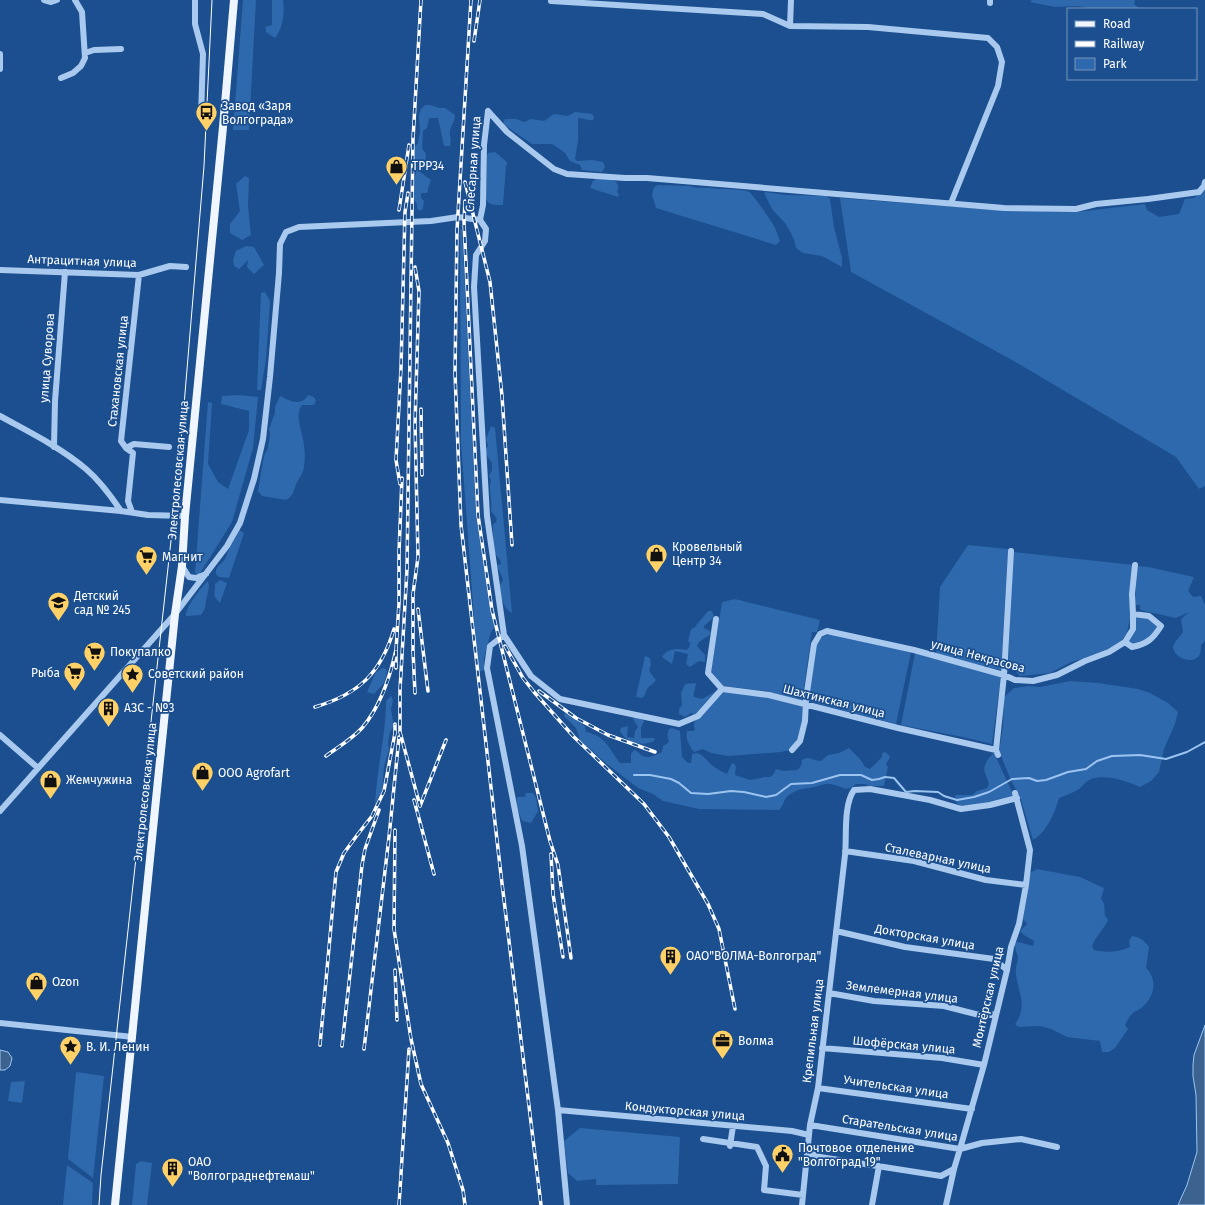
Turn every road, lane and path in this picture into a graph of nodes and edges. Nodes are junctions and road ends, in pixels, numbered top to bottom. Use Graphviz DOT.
graph roads {
  1 [pos="44,0"];
  2 [pos="57,0"];
  3 [pos="75,0"];
  4 [pos="195,0"];
  5 [pos="234,0"];
  6 [pos="551,0"];
  7 [pos="791,0"];
  8 [pos="790,26"];
  9 [pos="121,49"];
  10 [pos="85,53"];
  11 [pos="0,54"];
  12 [pos="0,69"];
  13 [pos="61,78"];
  14 [pos="201,116"];
  15 [pos="1205,182"];
  16 [pos="951,204"];
  17 [pos="480,220"];
  18 [pos="186,267"];
  19 [pos="0,270"];
  20 [pos="64,272"];
  21 [pos="139,275"];
  22 [pos="0,416"];
  23 [pos="54,446"];
  24 [pos="169,447"];
  25 [pos="126,448"];
  26 [pos="0,500"];
  27 [pos="121,511"];
  28 [pos="132,512"];
  29 [pos="185,516"];
  30 [pos="1011,551"];
  31 [pos="1135,565"];
  32 [pos="182,566"];
  33 [pos="206,574"];
  34 [pos="175,614"];
  35 [pos="1133,614"];
  36 [pos="716,619"];
  37 [pos="504,635"];
  38 [pos="1125,642"];
  39 [pos="1004,675"];
  40 [pos="722,689"];
  41 [pos="805,705"];
  42 [pos="0,735"];
  43 [pos="792,750"];
  44 [pos="38,768"];
  45 [pos="854,790"];
  46 [pos="0,810"];
  47 [pos="845,851"];
  48 [pos="1026,885"];
  49 [pos="836,931"];
  50 [pos="1007,970"];
  51 [pos="828,994"];
  52 [pos="996,1014"];
  53 [pos="0,1023"];
  54 [pos="133,1037"];
  55 [pos="822,1048"];
  56 [pos="984,1065"];
  57 [pos="818,1088"];
  58 [pos="972,1109"];
  59 [pos="558,1110"];
  60 [pos="810,1125"];
  61 [pos="732,1126"];
  62 [pos="809,1134"];
  63 [pos="703,1139"];
  64 [pos="730,1144"];
  65 [pos="1056,1147"];
  66 [pos="960,1149"];
  67 [pos="808,1152"];
  68 [pos="879,1166"];
  69 [pos="954,1169"];
  70 [pos="803,1195"];
  71 [pos="115,1205"];
  72 [pos="567,1205"];
  73 [pos="802,1205"];
  74 [pos="872,1205"];
  75 [pos="946,1205"];
  1 -- 2 [label="street"];
  3 -- 10 [label="street"];
  4 -- 14 [label="street"];
  5 -- 29 [label="main road, Электролесовская улица"];
  6 -- 8 [label="street"];
  7 -- 8 [label="street"];
  8 -- 16 [label="street"];
  9 -- 10 [label="street"];
  10 -- 13 [label="street"];
  11 -- 12 [label="street"];
  15 -- 16 [label="street"];
  16 -- 17 [label="street, Слесарная улица"];
  17 -- 33 [label="street"];
  17 -- 37 [label="street, Слесарная улица"];
  18 -- 21 [label="street, Антрацитная улица"];
  19 -- 20 [label="street, Антрацитная улица"];
  20 -- 21 [label="street, Антрацитная улица"];
  20 -- 23 [label="street, улица Суворова"];
  21 -- 25 [label="street, Стахановская улица"];
  22 -- 23 [label="street"];
  23 -- 27 [label="street"];
  24 -- 25 [label="street"];
  25 -- 28 [label="street, Стахановская улица"];
  26 -- 27 [label="street"];
  27 -- 28 [label="street"];
  28 -- 29 [label="street"];
  29 -- 32 [label="main road, Электролесовская улица"];
  30 -- 39 [label="street"];
  31 -- 35 [label="street"];
  32 -- 33 [label="street"];
  32 -- 34 [label="main road, Электролесовская улица"];
  33 -- 34 [label="street"];
  34 -- 44 [label="street"];
  34 -- 54 [label="main road, Электролесовская улица"];
  35 -- 38 [label="street"];
  35 -- 38 [label="street"];
  36 -- 40 [label="street"];
  37 -- 40 [label="street"];
  37 -- 59 [label="street"];
  38 -- 39 [label="street, улица Некрасова"];
  39 -- 41 [label="street, улица Некрасова"];
  39 -- 41 [label="street, Шахтинская улица"];
  40 -- 41 [label="street, Шахтинская улица"];
  41 -- 43 [label="street"];
  42 -- 44 [label="street"];
  44 -- 46 [label="street"];
  45 -- 47 [label="street, Крепильная улица"];
  45 -- 48 [label="street, Монтёрская улица"];
  47 -- 48 [label="street, Сталеварная улица"];
  47 -- 49 [label="street, Крепильная улица"];
  48 -- 50 [label="street, Монтёрская улица"];
  49 -- 50 [label="street, Докторская улица"];
  49 -- 51 [label="street, Крепильная улица"];
  50 -- 52 [label="street, Монтёрская улица"];
  51 -- 52 [label="street, Землемерная улица"];
  51 -- 55 [label="street, Крепильная улица"];
  52 -- 56 [label="street, Монтёрская улица"];
  53 -- 54 [label="street"];
  54 -- 71 [label="main road, Электролесовская улица"];
  55 -- 56 [label="street, Шофёрская улица"];
  55 -- 57 [label="street, Крепильная улица"];
  56 -- 58 [label="street, Монтёрская улица"];
  57 -- 58 [label="street, Учительская улица"];
  57 -- 60 [label="street, Крепильная улица"];
  58 -- 66 [label="street, Монтёрская улица"];
  59 -- 61 [label="street, Кондукторская улица"];
  59 -- 72 [label="street"];
  60 -- 62 [label="street, Крепильная улица"];
  60 -- 66 [label="street, Старательская улица"];
  61 -- 62 [label="street, Кондукторская улица"];
  61 -- 64 [label="street"];
  62 -- 67 [label="street, Крепильная улица"];
  63 -- 64 [label="street"];
  64 -- 70 [label="street"];
  65 -- 66 [label="street, Старательская улица"];
  66 -- 69 [label="street, Монтёрская улица"];
  67 -- 68 [label="street"];
  67 -- 70 [label="street, Крепильная улица"];
  68 -- 69 [label="street"];
  68 -- 74 [label="street"];
  69 -- 75 [label="street, Монтёрская улица"];
  70 -- 73 [label="street, Крепильная улица"];
}
